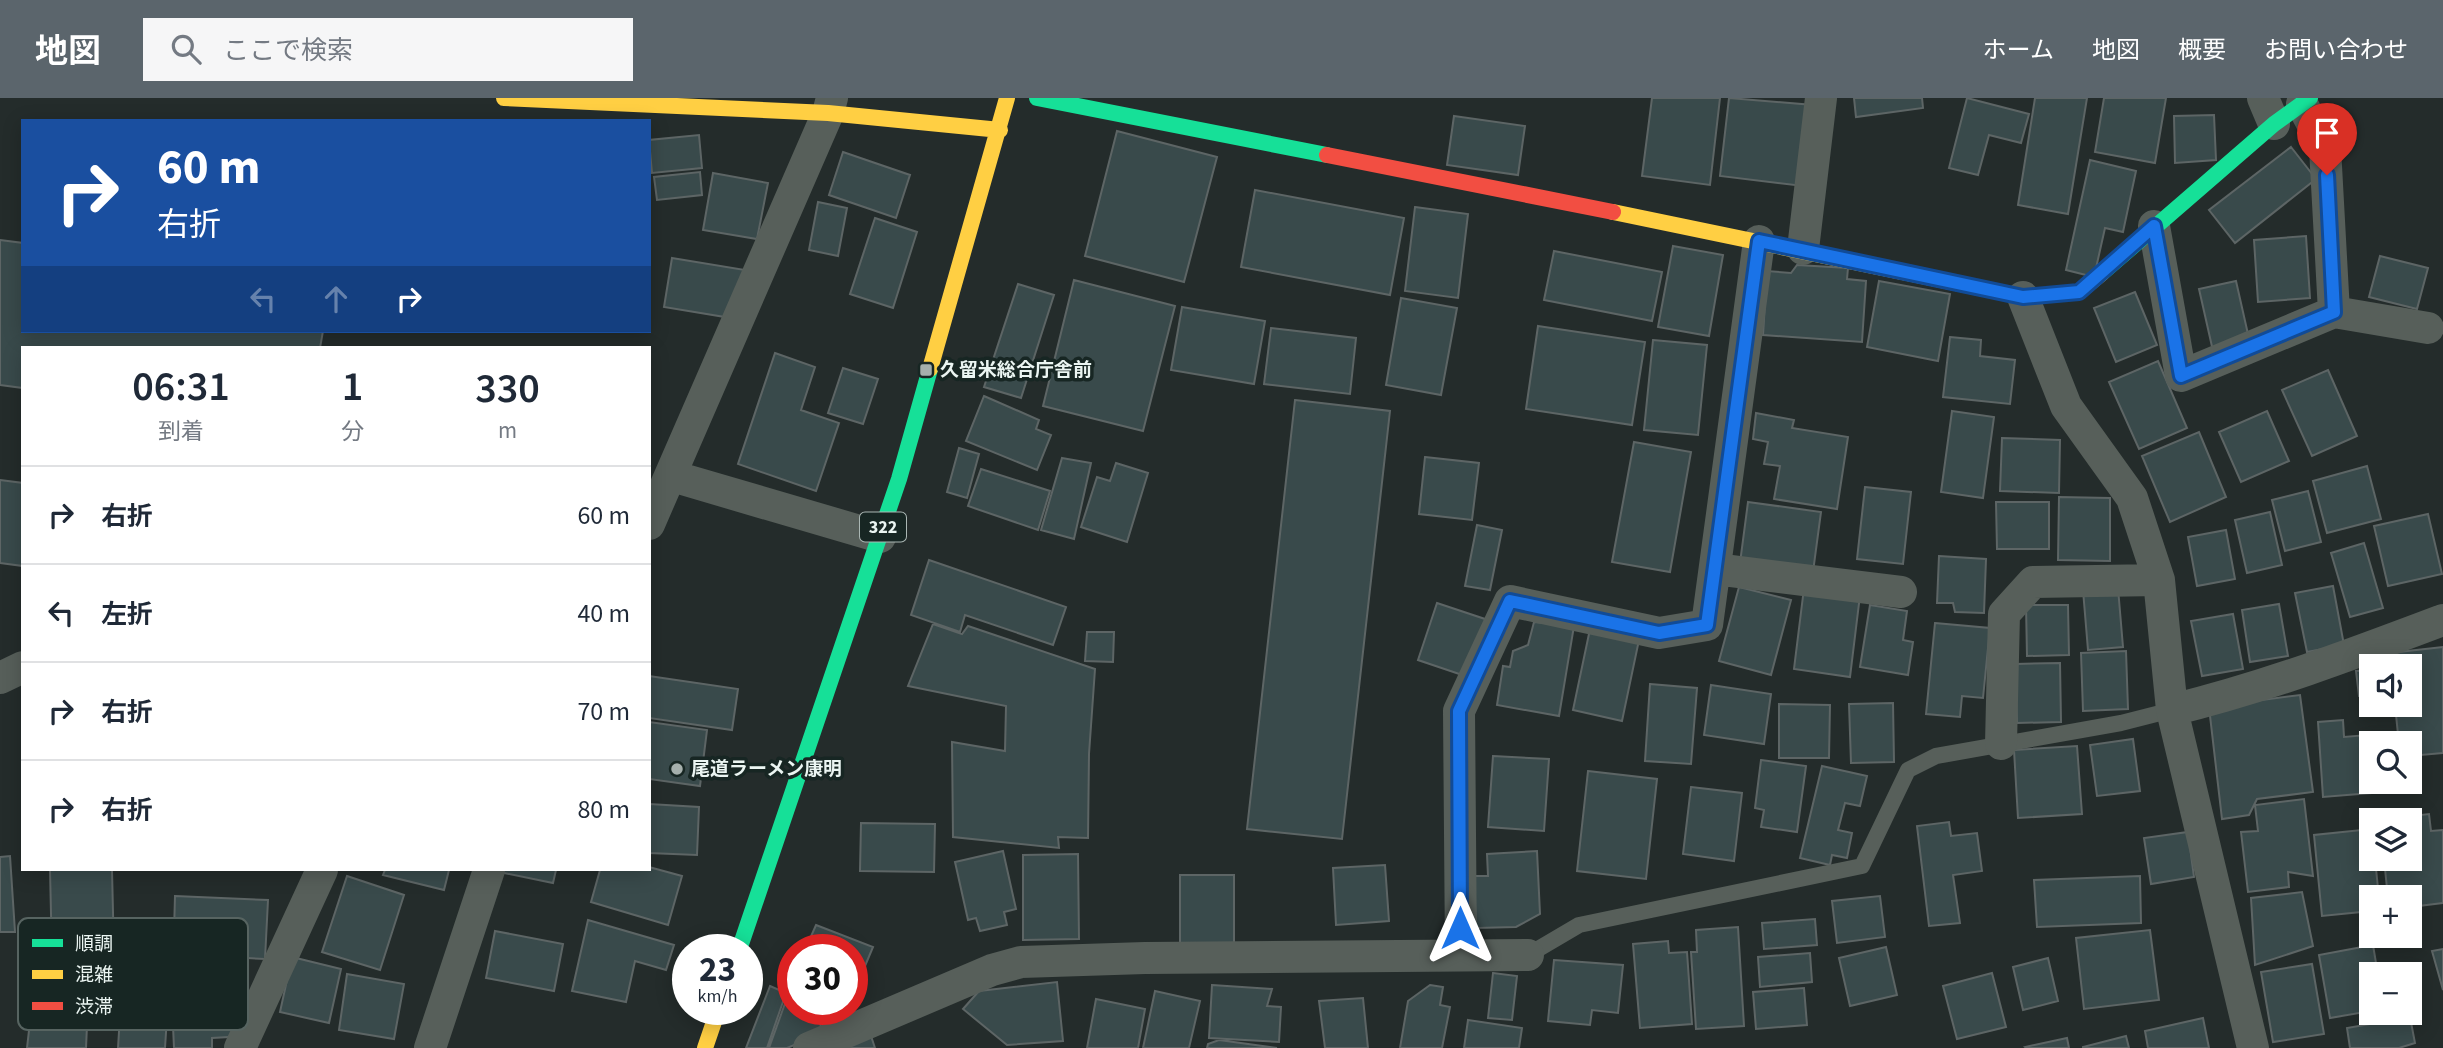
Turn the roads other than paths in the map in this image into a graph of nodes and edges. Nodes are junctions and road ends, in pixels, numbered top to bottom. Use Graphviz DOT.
graph roads {
  1 [pos="504,98"];
  2 [pos="1007,98"];
  3 [pos="1037,98"];
  4 [pos="1821,98"];
  5 [pos="2306,101"];
  6 [pos="830,106"];
  7 [pos="2268,111"];
  8 [pos="1000,130"];
  9 [pos="2154,226"];
  10 [pos="1759,241"];
  11 [pos="1803,249"];
  12 [pos="2023,297"];
  13 [pos="2334,312"];
  14 [pos="2428,328"];
  15 [pos="671,476"];
  16 [pos="651,520"];
  17 [pos="880,537"];
  18 [pos="1715,569"];
  19 [pos="2159,580"];
  20 [pos="1901,592"];
  21 [pos="2443,620"];
  22 [pos="21,668"];
  23 [pos="0,678"];
  24 [pos="2172,710"];
  25 [pos="2001,744"];
  26 [pos="322,871"];
  27 [pos="489,871"];
  28 [pos="745,934"];
  29 [pos="1461,954"];
  30 [pos="1528,955"];
  31 [pos="713,1025"];
  32 [pos="240,1048"];
  33 [pos="430,1048"];
  34 [pos="705,1048"];
  35 [pos="809,1048"];
  36 [pos="2253,1048"];
  1 -- 6 [label="main road"];
  2 -- 8 [label="main road, 322"];
  3 -- 10 [label="main road"];
  4 -- 11 [label="street"];
  5 -- 7 [label="main road"];
  5 -- 13 [label="street"];
  6 -- 8 [label="main road"];
  6 -- 15 [label="street"];
  7 -- 9 [label="main road"];
  8 -- 17 [label="main road, 322"];
  9 -- 12 [label="main road"];
  9 -- 13 [label="street"];
  10 -- 11 [label="main road"];
  10 -- 18 [label="street"];
  11 -- 12 [label="main road"];
  12 -- 19 [label="street"];
  13 -- 14 [label="street"];
  15 -- 16 [label="street"];
  15 -- 17 [label="street"];
  17 -- 28 [label="main road, 322"];
  18 -- 20 [label="street"];
  18 -- 29 [label="street"];
  19 -- 24 [label="street"];
  19 -- 25 [label="street"];
  21 -- 24 [label="street"];
  22 -- 23 [label="street"];
  24 -- 25 [label="lane"];
  24 -- 36 [label="street"];
  25 -- 30 [label="lane"];
  26 -- 32 [label="street"];
  27 -- 33 [label="street"];
  29 -- 30 [label="street"];
  29 -- 35 [label="street"];
  31 -- 34 [label="main road"];
}
